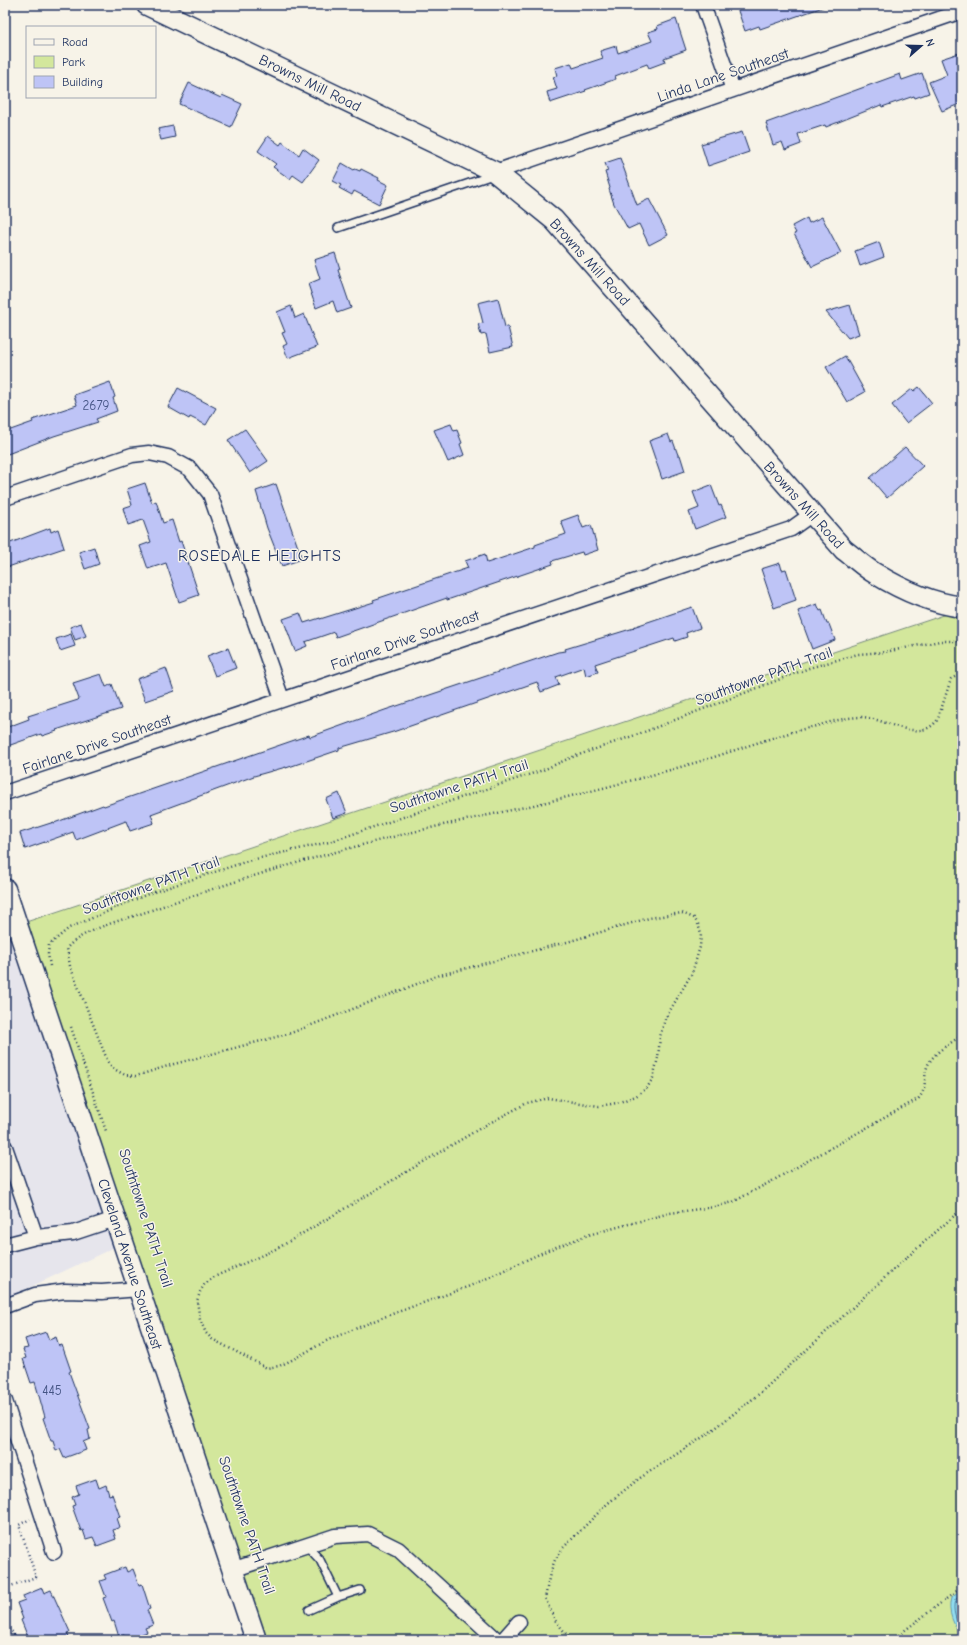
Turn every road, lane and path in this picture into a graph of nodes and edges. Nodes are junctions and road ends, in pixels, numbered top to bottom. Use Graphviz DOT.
graph roads {
  1 [pos="147,5"];
  2 [pos="702,5"];
  3 [pos="962,11"];
  4 [pos="733,90"];
  5 [pos="496,173"];
  6 [pos="338,228"];
  7 [pos="5,498"];
  8 [pos="812,514"];
  9 [pos="962,607"];
  10 [pos="962,641"];
  11 [pos="962,674"];
  12 [pos="282,699"];
  13 [pos="5,793"];
  14 [pos="5,889"];
  15 [pos="50,967"];
  16 [pos="69,1020"];
  17 [pos="962,1035"];
  18 [pos="106,1132"];
  19 [pos="5,1147"];
  20 [pos="962,1209"];
  21 [pos="115,1219"];
  22 [pos="36,1237"];
  23 [pos="5,1245"];
  24 [pos="139,1290"];
  25 [pos="5,1306"];
  26 [pos="5,1401"];
  27 [pos="30,1519"];
  28 [pos="306,1546"];
  29 [pos="54,1552"];
  30 [pos="232,1570"];
  31 [pos="962,1587"];
  32 [pos="5,1588"];
  33 [pos="360,1590"];
  34 [pos="338,1597"];
  35 [pos="309,1610"];
  36 [pos="519,1622"];
  37 [pos="5,1627"];
  38 [pos="15,1640"];
  39 [pos="256,1640"];
  40 [pos="497,1640"];
  41 [pos="503,1640"];
  42 [pos="571,1640"];
  43 [pos="892,1640"];
  1 -- 5 [label="street, Browns Mill Road"];
  2 -- 4 [label="street"];
  3 -- 4 [label="street, Linda Lane Southeast"];
  4 -- 5 [label="street, Linda Lane Southeast"];
  5 -- 6 [label="lane"];
  5 -- 8 [label="street, Browns Mill Road"];
  7 -- 12 [label="street"];
  8 -- 9 [label="street, Browns Mill Road"];
  8 -- 12 [label="street, Fairlane Drive Southeast"];
  10 -- 15 [label="path, Southtowne PATH Trail"];
  11 -- 17 [label="path"];
  12 -- 13 [label="street, Fairlane Drive Southeast"];
  14 -- 21 [label="street, Cleveland Avenue Southeast"];
  16 -- 18 [label="path, Southtowne PATH Trail"];
  19 -- 22 [label="street"];
  20 -- 42 [label="path"];
  21 -- 22 [label="street"];
  21 -- 24 [label="street, Cleveland Avenue Southeast"];
  22 -- 23 [label="street"];
  24 -- 25 [label="street"];
  24 -- 30 [label="street, Cleveland Avenue Southeast"];
  26 -- 29 [label="street"];
  27 -- 32 [label="path"];
  28 -- 30 [label="street"];
  28 -- 34 [label="lane"];
  28 -- 40 [label="street"];
  30 -- 39 [label="street, Cleveland Avenue Southeast"];
  31 -- 43 [label="path"];
  33 -- 34 [label="lane"];
  34 -- 35 [label="lane"];
  36 -- 41 [label="street"];
  37 -- 38 [label="path"];
}
